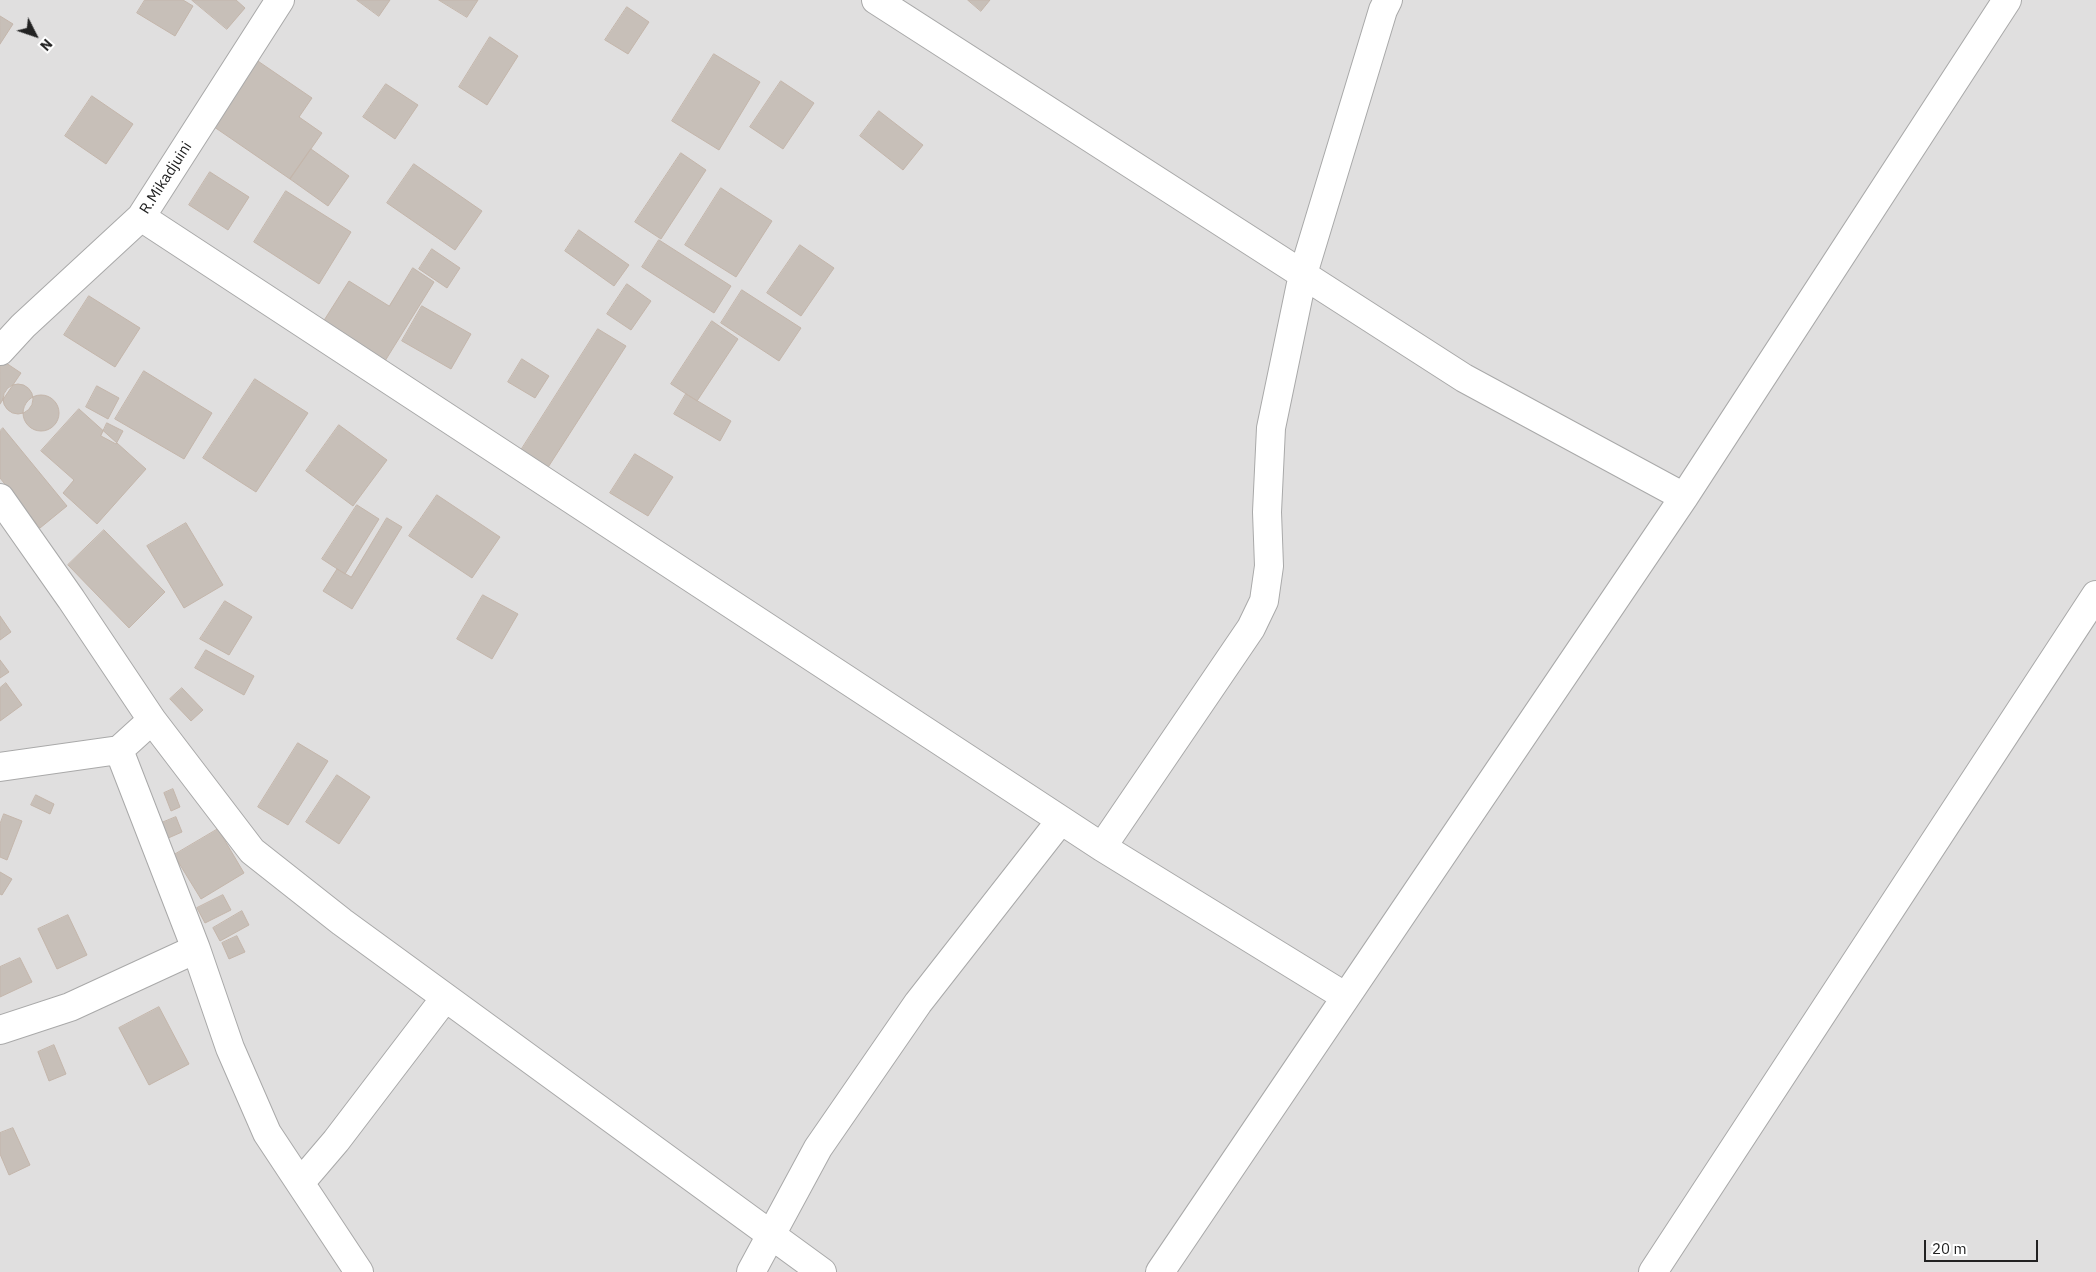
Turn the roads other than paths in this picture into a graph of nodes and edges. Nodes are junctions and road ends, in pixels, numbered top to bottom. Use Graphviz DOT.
graph roads {
  1 [pos="280,0"];
  2 [pos="876,0"];
  3 [pos="2007,0"];
  4 [pos="1379,3"];
  5 [pos="141,217"];
  6 [pos="1303,274"];
  7 [pos="0,350"];
  8 [pos="1684,497"];
  9 [pos="0,498"];
  10 [pos="2096,595"];
  11 [pos="152,720"];
  12 [pos="119,750"];
  13 [pos="0,767"];
  14 [pos="1061,820"];
  15 [pos="1102,847"];
  16 [pos="196,949"];
  17 [pos="1346,997"];
  18 [pos="445,998"];
  19 [pos="0,1030"];
  20 [pos="300,1182"];
  21 [pos="772,1235"];
  22 [pos="360,1272"];
  23 [pos="751,1272"];
  24 [pos="822,1272"];
  25 [pos="1160,1272"];
  26 [pos="1652,1272"];
  1 -- 5 [label="street, R.Mikadjuini"];
  2 -- 6 [label="street"];
  3 -- 8 [label="street"];
  4 -- 6 [label="street"];
  5 -- 7 [label="street, R.Mikadjuini"];
  5 -- 14 [label="street"];
  6 -- 8 [label="street"];
  6 -- 15 [label="street"];
  8 -- 17 [label="street"];
  9 -- 11 [label="street"];
  10 -- 26 [label="street"];
  11 -- 12 [label="street"];
  11 -- 18 [label="street"];
  12 -- 13 [label="street"];
  12 -- 16 [label="street"];
  14 -- 15 [label="street"];
  14 -- 21 [label="street"];
  15 -- 17 [label="street"];
  16 -- 19 [label="street"];
  16 -- 20 [label="street"];
  17 -- 25 [label="street"];
  18 -- 20 [label="street"];
  18 -- 21 [label="street"];
  20 -- 22 [label="street"];
  21 -- 23 [label="street"];
  21 -- 24 [label="street"];
}
